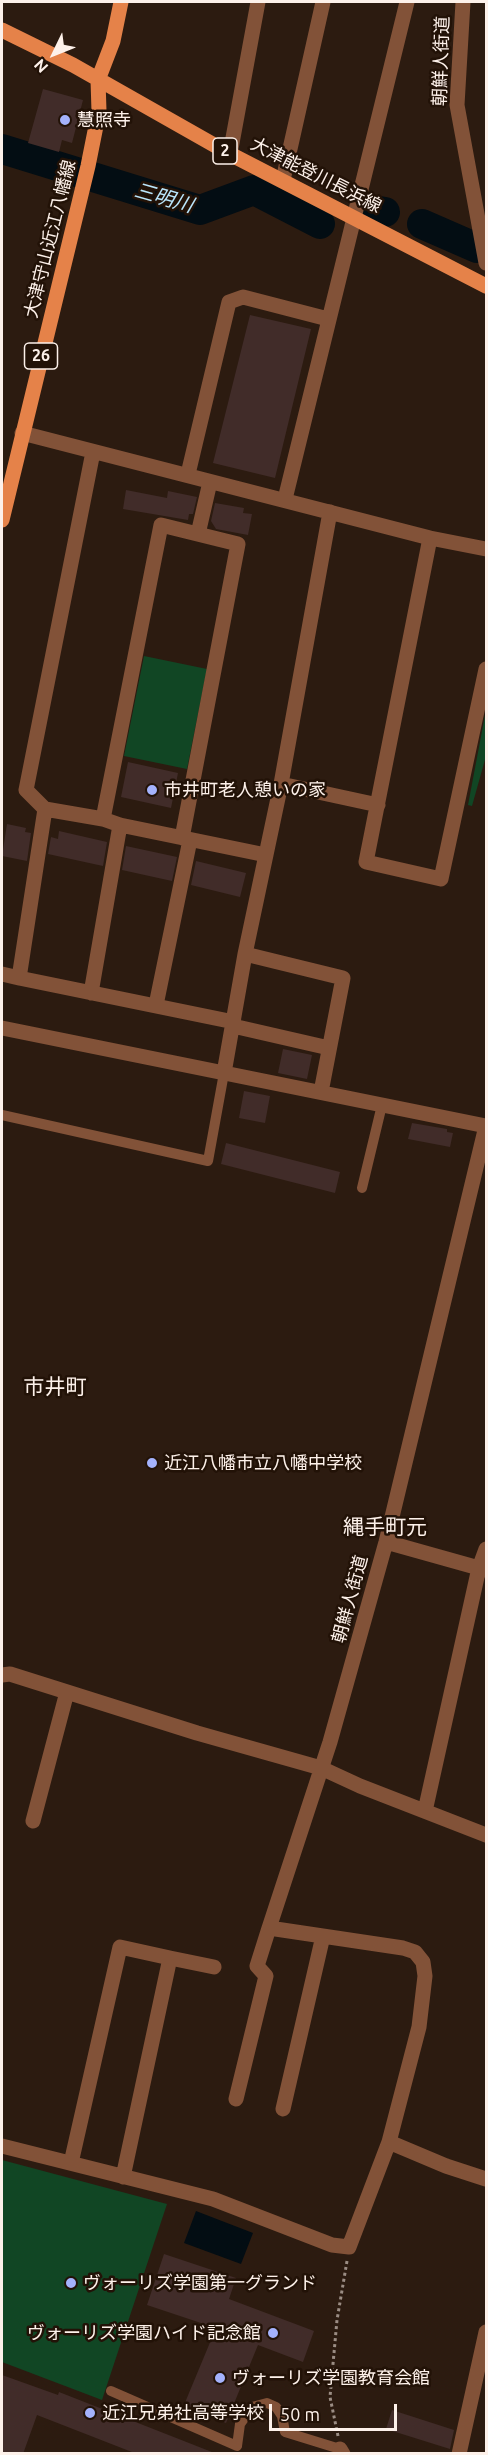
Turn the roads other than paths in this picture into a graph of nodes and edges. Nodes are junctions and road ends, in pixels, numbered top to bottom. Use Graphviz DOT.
graph roads {
  1 [pos="121,2"];
  2 [pos="258,2"];
  3 [pos="322,2"];
  4 [pos="407,2"];
  5 [pos="462,2"];
  6 [pos="2,30"];
  7 [pos="98,80"];
  8 [pos="230,154"];
  9 [pos="283,180"];
  10 [pos="355,217"];
  11 [pos="485,256"];
  12 [pos="486,286"];
  13 [pos="328,319"];
  14 [pos="22,433"];
  15 [pos="93,452"];
  16 [pos="188,474"];
  17 [pos="210,482"];
  18 [pos="285,499"];
  19 [pos="330,512"];
  20 [pos="2,520"];
  21 [pos="198,534"];
  22 [pos="430,538"];
  23 [pos="486,549"];
  24 [pos="486,669"];
  25 [pos="281,784"];
  26 [pos="378,805"];
  27 [pos="45,809"];
  28 [pos="103,819"];
  29 [pos="120,825"];
  30 [pos="186,839"];
  31 [pos="266,855"];
  32 [pos="246,954"];
  33 [pos="2,974"];
  34 [pos="20,978"];
  35 [pos="91,993"];
  36 [pos="156,1005"];
  37 [pos="233,1024"];
  38 [pos="2,1028"];
  39 [pos="329,1048"];
  40 [pos="224,1073"];
  41 [pos="321,1092"];
  42 [pos="382,1105"];
  43 [pos="2,1115"];
  44 [pos="486,1126"];
  45 [pos="362,1188"];
  46 [pos="386,1542"];
  47 [pos="486,1549"];
  48 [pos="483,1569"];
  49 [pos="2,1675"];
  50 [pos="67,1692"];
  51 [pos="321,1768"];
  52 [pos="425,1811"];
  53 [pos="33,1821"];
  54 [pos="486,1835"];
  55 [pos="269,1928"];
  56 [pos="323,1936"];
  57 [pos="170,1958"];
  58 [pos="213,1966"];
  59 [pos="236,2099"];
  60 [pos="283,2109"];
  61 [pos="389,2142"];
  62 [pos="2,2146"];
  63 [pos="71,2163"];
  64 [pos="123,2176"];
  65 [pos="486,2179"];
  66 [pos="486,2332"];
  67 [pos="111,2391"];
  68 [pos="342,2451"];
  69 [pos="459,2454"];
  1 -- 7 [label="main road, 大津守山近江八幡線 / 26"];
  2 -- 8 [label="street"];
  3 -- 9 [label="street"];
  4 -- 10 [label="street"];
  5 -- 11 [label="street, 朝鮮人街道"];
  6 -- 7 [label="main road, 大津能登川長浜線 / 2"];
  7 -- 8 [label="main road, 大津能登川長浜線 / 2"];
  7 -- 14 [label="main road, 大津守山近江八幡線 / 26"];
  8 -- 9 [label="main road, 大津能登川長浜線 / 2"];
  9 -- 10 [label="main road, 大津能登川長浜線 / 2"];
  10 -- 12 [label="main road, 大津能登川長浜線 / 2"];
  10 -- 13 [label="street"];
  13 -- 16 [label="street"];
  13 -- 18 [label="street"];
  14 -- 15 [label="street"];
  14 -- 20 [label="main road, 大津守山近江八幡線 / 26"];
  15 -- 16 [label="street"];
  15 -- 27 [label="street"];
  16 -- 17 [label="street"];
  17 -- 18 [label="street"];
  17 -- 21 [label="street"];
  18 -- 19 [label="street"];
  19 -- 22 [label="street"];
  19 -- 25 [label="street"];
  21 -- 28 [label="street"];
  21 -- 30 [label="street"];
  22 -- 23 [label="street"];
  22 -- 26 [label="street"];
  24 -- 26 [label="street"];
  25 -- 26 [label="street"];
  25 -- 31 [label="street"];
  27 -- 28 [label="street"];
  27 -- 34 [label="street"];
  28 -- 29 [label="street"];
  29 -- 30 [label="street"];
  29 -- 35 [label="street"];
  30 -- 31 [label="street"];
  30 -- 36 [label="street"];
  31 -- 32 [label="street"];
  32 -- 37 [label="street"];
  32 -- 39 [label="street"];
  33 -- 34 [label="street"];
  34 -- 35 [label="street"];
  35 -- 36 [label="street"];
  36 -- 37 [label="street"];
  37 -- 39 [label="street"];
  37 -- 40 [label="street"];
  38 -- 40 [label="street"];
  39 -- 41 [label="street"];
  40 -- 41 [label="street"];
  40 -- 43 [label="lane"];
  41 -- 42 [label="street"];
  42 -- 44 [label="street"];
  42 -- 45 [label="lane"];
  44 -- 46 [label="street, 朝鮮人街道"];
  46 -- 48 [label="street"];
  46 -- 51 [label="street, 朝鮮人街道"];
  47 -- 48 [label="street"];
  48 -- 52 [label="street"];
  49 -- 50 [label="street"];
  50 -- 51 [label="street"];
  50 -- 53 [label="street"];
  51 -- 52 [label="street"];
  51 -- 55 [label="street, 朝鮮人街道"];
  52 -- 54 [label="street"];
  55 -- 56 [label="street"];
  55 -- 59 [label="street, 朝鮮人街道"];
  56 -- 60 [label="street"];
  56 -- 61 [label="street"];
  57 -- 58 [label="street"];
  57 -- 63 [label="street"];
  57 -- 64 [label="street"];
  61 -- 64 [label="street"];
  61 -- 65 [label="street"];
  62 -- 63 [label="street"];
  63 -- 64 [label="street"];
  66 -- 69 [label="street"];
  67 -- 68 [label="lane"];
}
